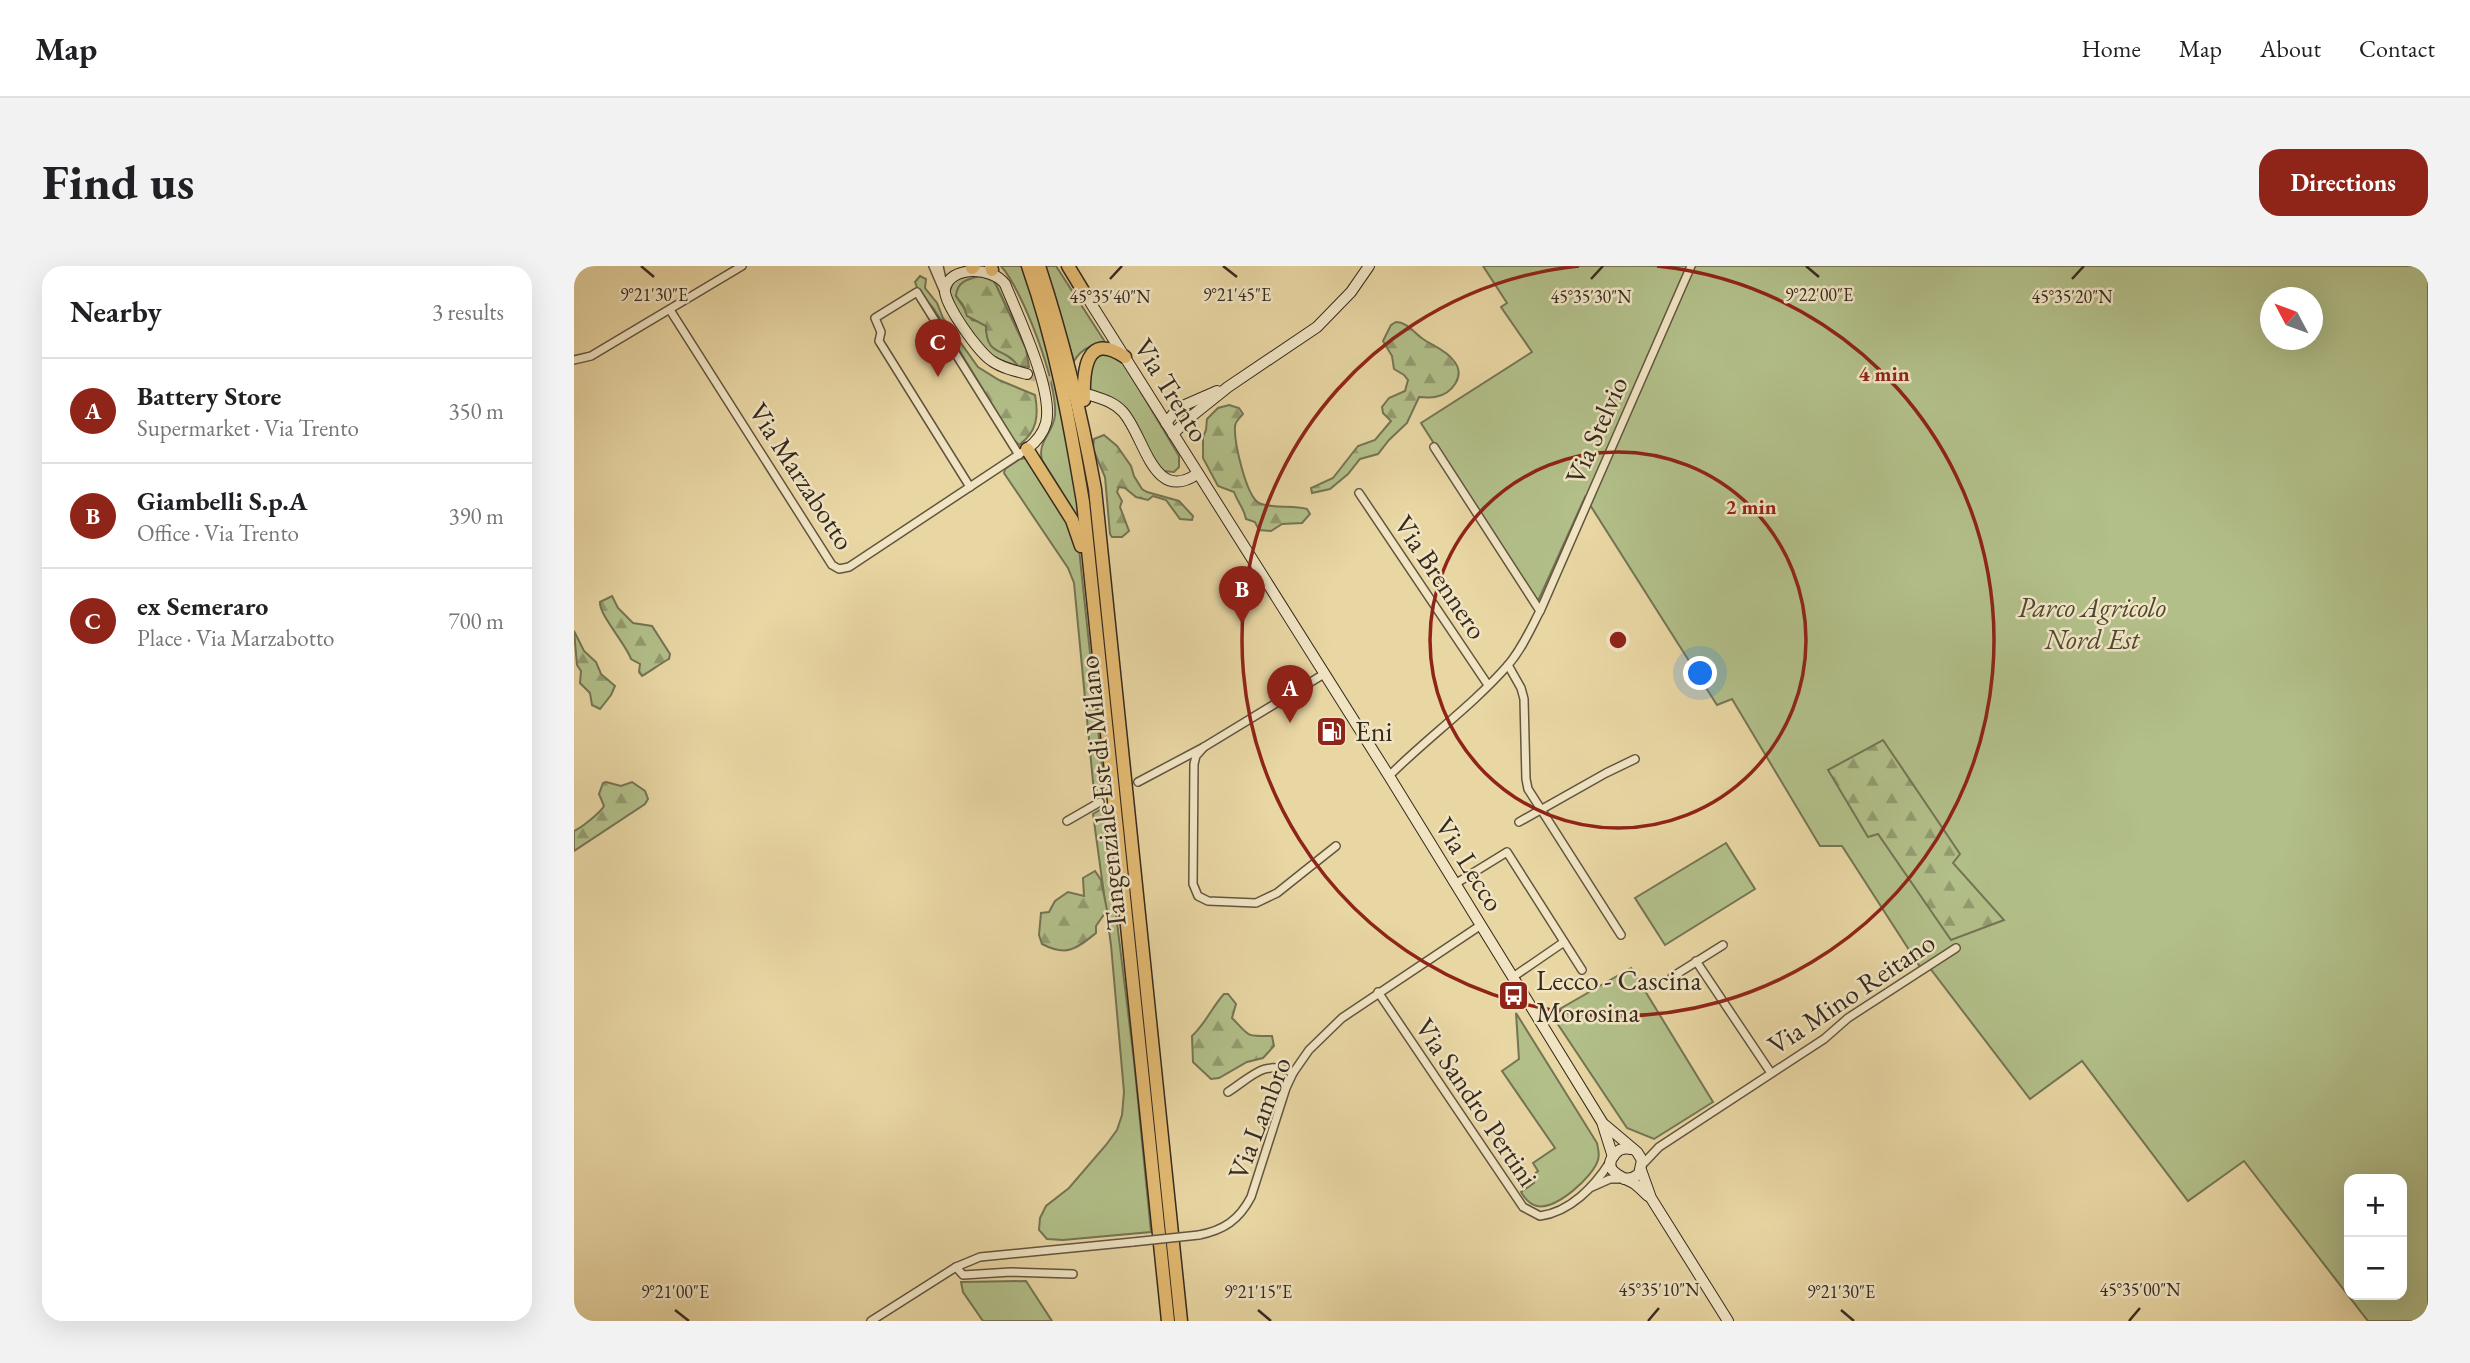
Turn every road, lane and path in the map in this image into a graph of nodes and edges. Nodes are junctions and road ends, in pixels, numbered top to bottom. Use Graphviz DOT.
graph roads {
  1 [pos="742,266"];
  2 [pos="933,266"];
  3 [pos="939,266"];
  4 [pos="1028,266"];
  5 [pos="1039,266"];
  6 [pos="1068,266"];
  7 [pos="1369,266"];
  8 [pos="1691,266"];
  9 [pos="970,267"];
  10 [pos="991,268"];
  11 [pos="948,282"];
  12 [pos="1085,294"];
  13 [pos="945,296"];
  14 [pos="670,310"];
  15 [pos="1125,357"];
  16 [pos="574,360"];
  17 [pos="1027,374"];
  18 [pos="1228,387"];
  19 [pos="1090,395"];
  20 [pos="1166,423"];
  21 [pos="1173,434"];
  22 [pos="1086,442"];
  23 [pos="1434,447"];
  24 [pos="1023,452"];
  25 [pos="1197,474"];
  26 [pos="970,488"];
  27 [pos="1359,493"];
  28 [pos="1539,611"];
  29 [pos="1097,636"];
  30 [pos="1508,665"];
  31 [pos="1325,674"];
  32 [pos="1488,685"];
  33 [pos="1204,747"];
  34 [pos="1635,759"];
  35 [pos="1389,776"];
  36 [pos="1138,782"];
  37 [pos="1100,803"];
  38 [pos="1540,809"];
  39 [pos="1066,821"];
  40 [pos="1519,822"];
  41 [pos="1336,846"];
  42 [pos="1455,884"];
  43 [pos="1480,925"];
  44 [pos="1621,935"];
  45 [pos="1564,942"];
  46 [pos="1723,945"];
  47 [pos="1956,948"];
  48 [pos="1696,961"];
  49 [pos="1582,970"];
  50 [pos="1513,977"];
  51 [pos="1672,977"];
  52 [pos="1378,992"];
  53 [pos="1293,1073"];
  54 [pos="1771,1073"];
  55 [pos="1228,1092"];
  56 [pos="1602,1122"];
  57 [pos="1659,1147"];
  58 [pos="1634,1150"];
  59 [pos="1612,1158"];
  60 [pos="1642,1168"];
  61 [pos="1624,1179"];
  62 [pos="1588,1189"];
  63 [pos="1651,1198"];
  64 [pos="956,1266"];
  65 [pos="1073,1274"];
  66 [pos="871,1321"];
  67 [pos="1168,1321"];
  68 [pos="1181,1321"];
  69 [pos="1728,1321"];
  1 -- 14 [label="street"];
  2 -- 13 [label="street"];
  3 -- 11 [label="street"];
  4 -- 29 [label="highway, Tangenziale Est di Milano"];
  5 -- 22 [label="highway, Tangenziale Est di Milano"];
  6 -- 12 [label="highway"];
  7 -- 18 [label="street"];
  8 -- 28 [label="street, Via Stelvio"];
  9 -- 10 [label="street"];
  9 -- 11 [label="street"];
  10 -- 24 [label="street"];
  11 -- 13 [label="street"];
  12 -- 15 [label="street, Via Trento"];
  13 -- 17 [label="street"];
  14 -- 16 [label="street"];
  14 -- 26 [label="street, Via Marzabotto"];
  15 -- 20 [label="street, Via Trento"];
  15 -- 22 [label="highway"];
  18 -- 20 [label="street"];
  18 -- 21 [label="street"];
  19 -- 25 [label="street, Via Trento"];
  20 -- 21 [label="street, Via Trento"];
  21 -- 25 [label="street, Via Trento"];
  22 -- 68 [label="highway, Tangenziale Est di Milano"];
  23 -- 28 [label="street"];
  24 -- 26 [label="street, Via Marzabotto"];
  24 -- 26 [label="street"];
  24 -- 29 [label="highway"];
  25 -- 31 [label="street, Via Trento"];
  27 -- 32 [label="street, Via Brennero"];
  28 -- 30 [label="street, Via Stelvio"];
  29 -- 67 [label="highway, Tangenziale Est di Milano"];
  30 -- 32 [label="street, Via Stelvio"];
  30 -- 38 [label="street"];
  31 -- 33 [label="street"];
  31 -- 35 [label="street, Via Trento"];
  32 -- 35 [label="street, Via Stelvio"];
  33 -- 36 [label="street"];
  33 -- 41 [label="street"];
  34 -- 38 [label="street"];
  35 -- 42 [label="street, Via Lecco"];
  37 -- 39 [label="street"];
  38 -- 40 [label="street"];
  38 -- 44 [label="street"];
  42 -- 43 [label="street, Via Lecco"];
  42 -- 45 [label="street, Via Lecco"];
  43 -- 50 [label="street, Via Lecco"];
  43 -- 52 [label="street, Via Lambro"];
  45 -- 49 [label="street, Via Lecco"];
  45 -- 50 [label="street"];
  46 -- 48 [label="street"];
  47 -- 54 [label="street, Via Mino Reitano"];
  48 -- 51 [label="street"];
  48 -- 54 [label="street, Via Mino Reitano"];
  50 -- 56 [label="street, Via Lecco"];
  52 -- 53 [label="street, Via Lambro"];
  52 -- 62 [label="street, Via Sandro Pertini"];
  53 -- 55 [label="street"];
  53 -- 64 [label="street, Via Lambro, bridge"];
  54 -- 57 [label="street, Via Mino Reitano"];
  56 -- 58 [label="street, Via Lecco"];
  56 -- 59 [label="street, Via Lecco"];
  57 -- 58 [label="street, Via Mino Reitano"];
  57 -- 60 [label="street, Via Mino Reitano"];
  58 -- 59 [label="street"];
  58 -- 60 [label="street, Via Lecco"];
  59 -- 61 [label="street, Via Lecco"];
  59 -- 62 [label="street"];
  60 -- 61 [label="street"];
  60 -- 63 [label="street, Via Lecco"];
  61 -- 62 [label="street"];
  61 -- 63 [label="street, Via Lecco"];
  63 -- 69 [label="street, Via Lecco"];
  64 -- 65 [label="street"];
  64 -- 66 [label="street, Via Lambro"];
}
